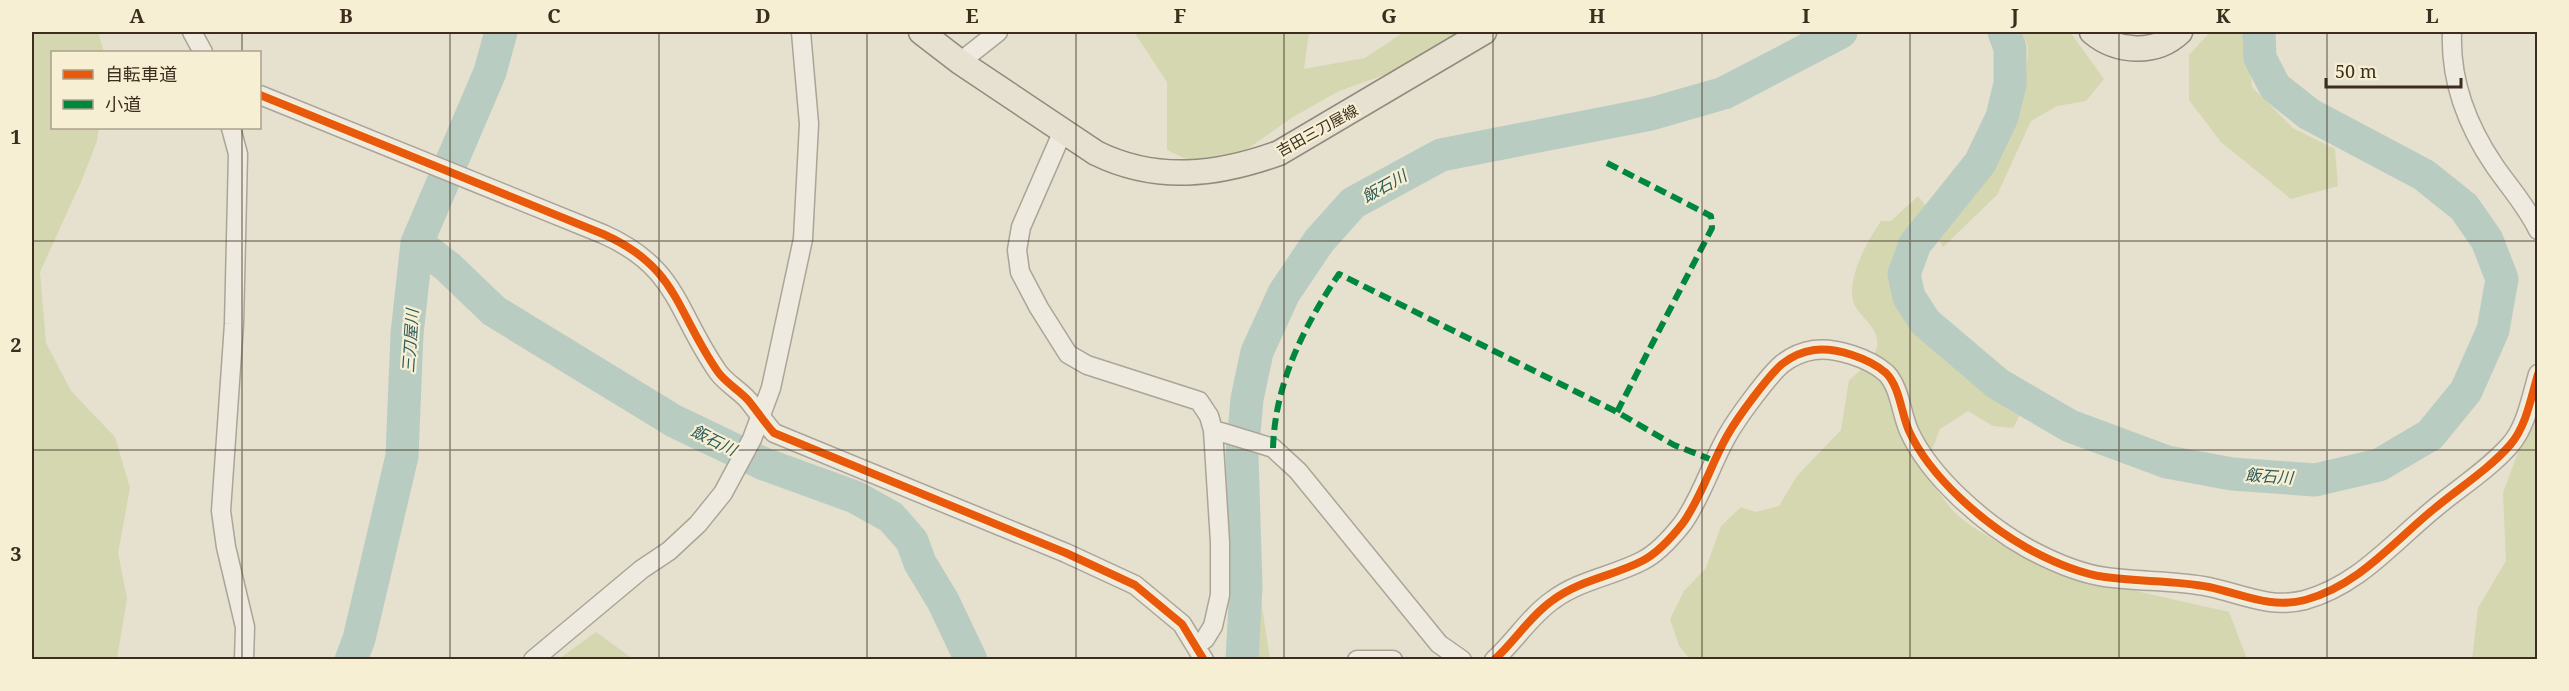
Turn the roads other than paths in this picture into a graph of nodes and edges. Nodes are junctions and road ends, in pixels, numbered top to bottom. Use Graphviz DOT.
graph roads {
  1 [pos="192,32"];
  2 [pos="801,32"];
  3 [pos="921,32"];
  4 [pos="998,32"];
  5 [pos="1484,32"];
  6 [pos="2092,32"];
  7 [pos="2180,32"];
  8 [pos="2452,32"];
  9 [pos="202,51"];
  10 [pos="960,62"];
  11 [pos="261,95"];
  12 [pos="231,129"];
  13 [pos="1062,133"];
  14 [pos="2538,230"];
  15 [pos="2538,374"];
  16 [pos="760,418"];
  17 [pos="1221,432"];
  18 [pos="1200,653"];
  19 [pos="244,660"];
  20 [pos="533,660"];
  21 [pos="1357,660"];
  22 [pos="1393,660"];
  23 [pos="1462,660"];
  24 [pos="1494,660"];
  1 -- 9 [label="street"];
  2 -- 16 [label="street"];
  3 -- 10 [label="main road, 吉田三刀屋線"];
  4 -- 10 [label="street"];
  5 -- 13 [label="main road, 吉田三刀屋線"];
  6 -- 7 [label="main road"];
  8 -- 14 [label="street"];
  10 -- 13 [label="main road, 吉田三刀屋線"];
  11 -- 16 [label="street"];
  12 -- 19 [label="street"];
  13 -- 18 [label="street"];
  15 -- 24 [label="street"];
  16 -- 18 [label="street"];
  16 -- 20 [label="street"];
  17 -- 23 [label="street"];
  21 -- 22 [label="street"];
}
